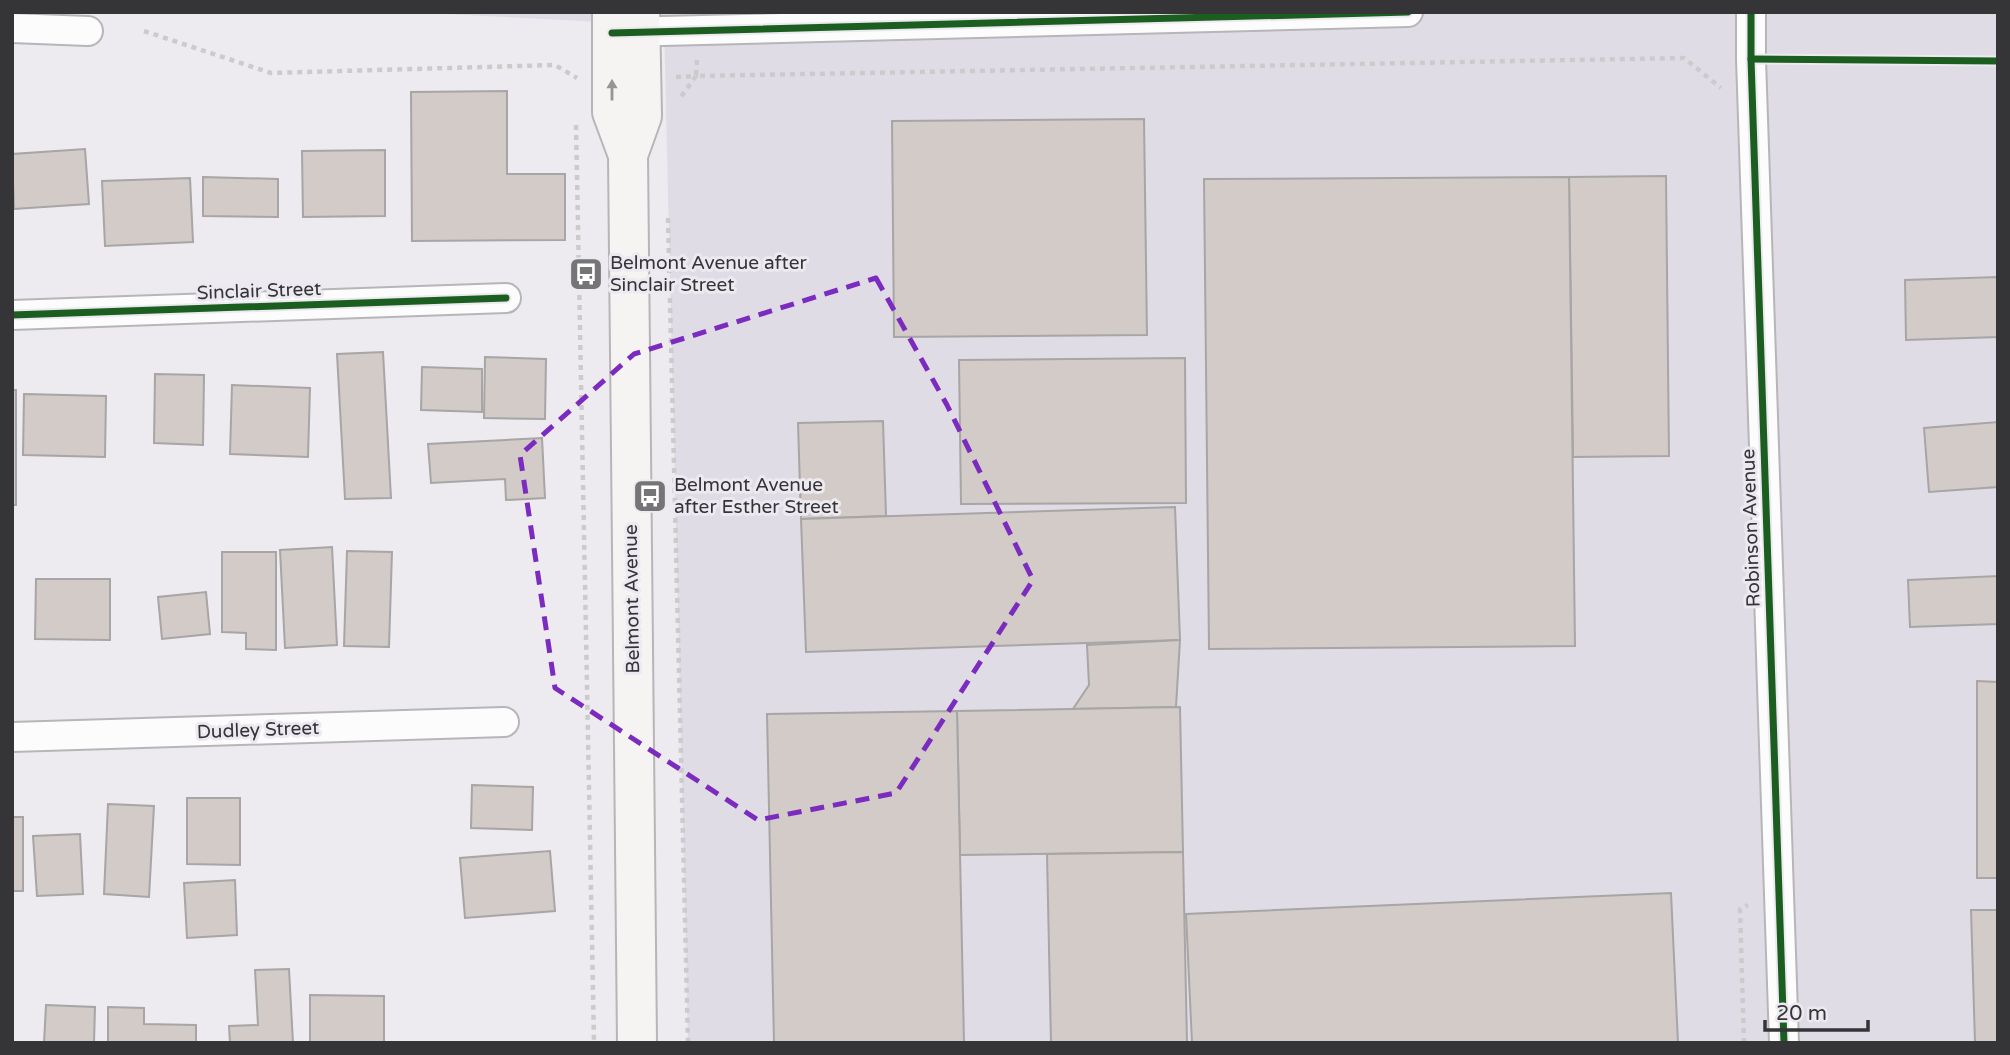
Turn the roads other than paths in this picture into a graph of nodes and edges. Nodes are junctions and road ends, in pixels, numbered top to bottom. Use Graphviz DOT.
graph roads {
  1 [pos="1408,12"];
  2 [pos="1751,12"];
  3 [pos="626,22"];
  4 [pos="12,29"];
  5 [pos="88,31"];
  6 [pos="506,298"];
  7 [pos="12,315"];
  8 [pos="504,722"];
  9 [pos="12,737"];
  10 [pos="637,1043"];
  11 [pos="1784,1043"];
  1 -- 3 [label="street"];
  2 -- 11 [label="street, Robinson Avenue"];
  3 -- 10 [label="main road, Belmont Avenue"];
  4 -- 5 [label="street"];
  6 -- 7 [label="street, Sinclair Street"];
  8 -- 9 [label="street, Dudley Street"];
}
